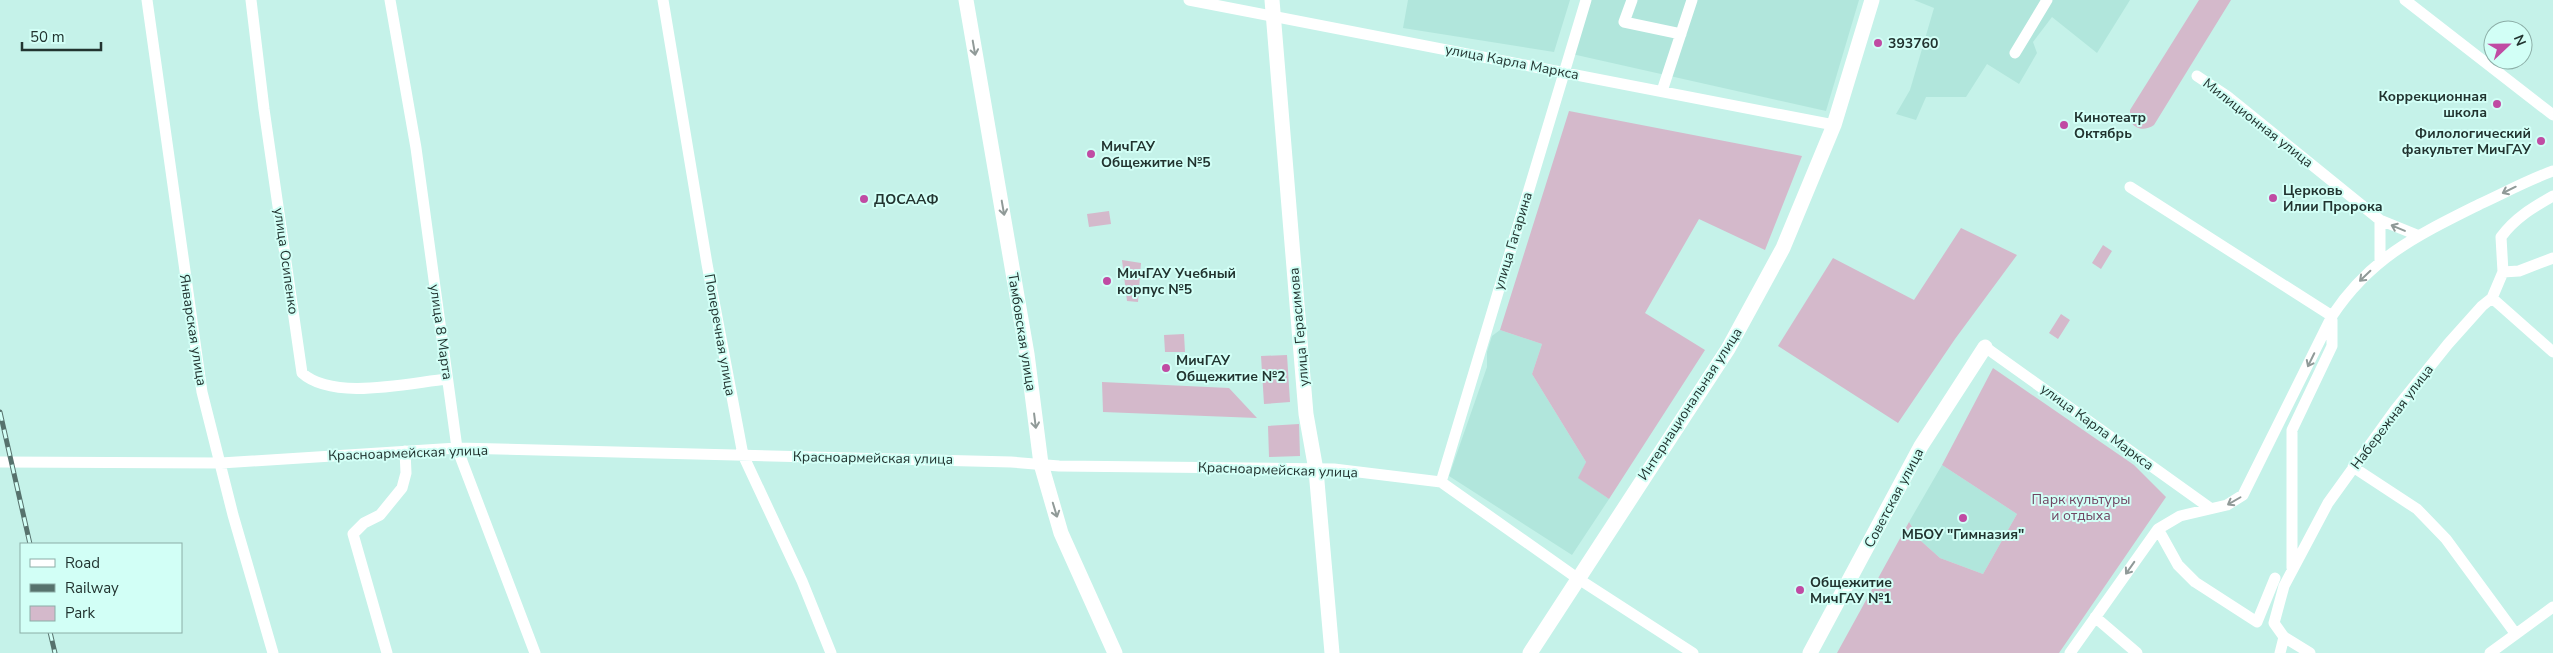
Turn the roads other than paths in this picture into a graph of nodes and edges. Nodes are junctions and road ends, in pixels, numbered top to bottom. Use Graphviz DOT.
graph roads {
  1 [pos="147,0"];
  2 [pos="251,0"];
  3 [pos="390,0"];
  4 [pos="664,0"];
  5 [pos="966,0"];
  6 [pos="1189,0"];
  7 [pos="1272,0"];
  8 [pos="1586,0"];
  9 [pos="1632,0"];
  10 [pos="1692,0"];
  11 [pos="1872,0"];
  12 [pos="2048,0"];
  13 [pos="2405,0"];
  14 [pos="1274,18"];
  15 [pos="1681,34"];
  16 [pos="2015,53"];
  17 [pos="1564,72"];
  18 [pos="2197,76"];
  19 [pos="1662,91"];
  20 [pos="2553,115"];
  21 [pos="1834,125"];
  22 [pos="2553,170"];
  23 [pos="2130,186"];
  24 [pos="2553,196"];
  25 [pos="2380,220"];
  26 [pos="2417,236"];
  27 [pos="2553,258"];
  28 [pos="2380,261"];
  29 [pos="2503,272"];
  30 [pos="2492,298"];
  31 [pos="2332,316"];
  32 [pos="1985,346"];
  33 [pos="2553,352"];
  34 [pos="447,379"];
  35 [pos="457,448"];
  36 [pos="405,451"];
  37 [pos="742,455"];
  38 [pos="0,462"];
  39 [pos="221,463"];
  40 [pos="1041,464"];
  41 [pos="2353,467"];
  42 [pos="1316,470"];
  43 [pos="1441,482"];
  44 [pos="2210,508"];
  45 [pos="2158,529"];
  46 [pos="2292,570"];
  47 [pos="1577,578"];
  48 [pos="2275,578"];
  49 [pos="2553,607"];
  50 [pos="2095,618"];
  51 [pos="2515,633"];
  52 [pos="2284,638"];
  53 [pos="274,653"];
  54 [pos="387,653"];
  55 [pos="535,653"];
  56 [pos="831,653"];
  57 [pos="1115,653"];
  58 [pos="1332,653"];
  59 [pos="1530,653"];
  60 [pos="1694,653"];
  61 [pos="1810,653"];
  62 [pos="2070,653"];
  63 [pos="2136,653"];
  64 [pos="2280,653"];
  65 [pos="2310,653"];
  66 [pos="2490,653"];
  1 -- 39 [label="street, Январская улица"];
  2 -- 34 [label="street, улица Осипенко"];
  3 -- 34 [label="street, улица 8 Марта"];
  4 -- 37 [label="street, Поперечная улица"];
  5 -- 40 [label="main road, Тамбовская улица, one-way"];
  6 -- 14 [label="street, улица Карла Маркса"];
  7 -- 14 [label="main road, улица Герасимова"];
  8 -- 17 [label="street, улица Гагарина"];
  9 -- 15 [label="street"];
  10 -- 15 [label="street"];
  11 -- 21 [label="main road, Интернациональная улица"];
  12 -- 16 [label="street"];
  13 -- 20 [label="street"];
  14 -- 17 [label="street, улица Карла Маркса"];
  14 -- 42 [label="main road, улица Герасимова"];
  15 -- 19 [label="street"];
  17 -- 19 [label="street, улица Карла Маркса"];
  17 -- 43 [label="street, улица Гагарина"];
  18 -- 25 [label="street, Милиционная улица"];
  19 -- 21 [label="street, улица Карла Маркса"];
  21 -- 47 [label="main road, Интернациональная улица"];
  22 -- 26 [label="street, one-way"];
  23 -- 31 [label="street"];
  24 -- 29 [label="street, Набережная улица"];
  26 -- 25 [label="street, Милиционная улица, one-way"];
  25 -- 28 [label="street"];
  26 -- 28 [label="street"];
  27 -- 29 [label="street"];
  28 -- 31 [label="street, one-way"];
  29 -- 30 [label="street, Набережная улица"];
  30 -- 33 [label="street"];
  30 -- 41 [label="street, Набережная улица"];
  31 -- 44 [label="street, one-way"];
  31 -- 46 [label="street, Набережная улица"];
  32 -- 44 [label="street, улица Карла Маркса"];
  32 -- 61 [label="main road, Советская улица"];
  34 -- 35 [label="street, улица 8 Марта"];
  35 -- 36 [label="street, Красноармейская улица"];
  35 -- 37 [label="street, Красноармейская улица"];
  35 -- 55 [label="street, улица 8 Марта"];
  36 -- 39 [label="street, Красноармейская улица"];
  36 -- 54 [label="street"];
  37 -- 40 [label="street, Красноармейская улица"];
  37 -- 56 [label="street, Поперечная улица"];
  38 -- 39 [label="street, Красноармейская улица"];
  39 -- 53 [label="street, Январская улица"];
  40 -- 42 [label="street, Красноармейская улица"];
  40 -- 57 [label="main road, Тамбовская улица, one-way"];
  41 -- 46 [label="street, Набережная улица"];
  41 -- 51 [label="street"];
  42 -- 43 [label="street, Красноармейская улица"];
  42 -- 58 [label="main road, улица Герасимова"];
  43 -- 47 [label="street, Красноармейская улица"];
  44 -- 45 [label="street"];
  45 -- 48 [label="street"];
  45 -- 50 [label="street, one-way"];
  46 -- 52 [label="street, Набережная улица"];
  47 -- 59 [label="main road, Интернациональная улица"];
  47 -- 60 [label="street, Красноармейская улица"];
  49 -- 51 [label="street"];
  50 -- 62 [label="street"];
  50 -- 63 [label="street"];
  51 -- 66 [label="street"];
  52 -- 64 [label="street"];
  52 -- 65 [label="street"];
}
